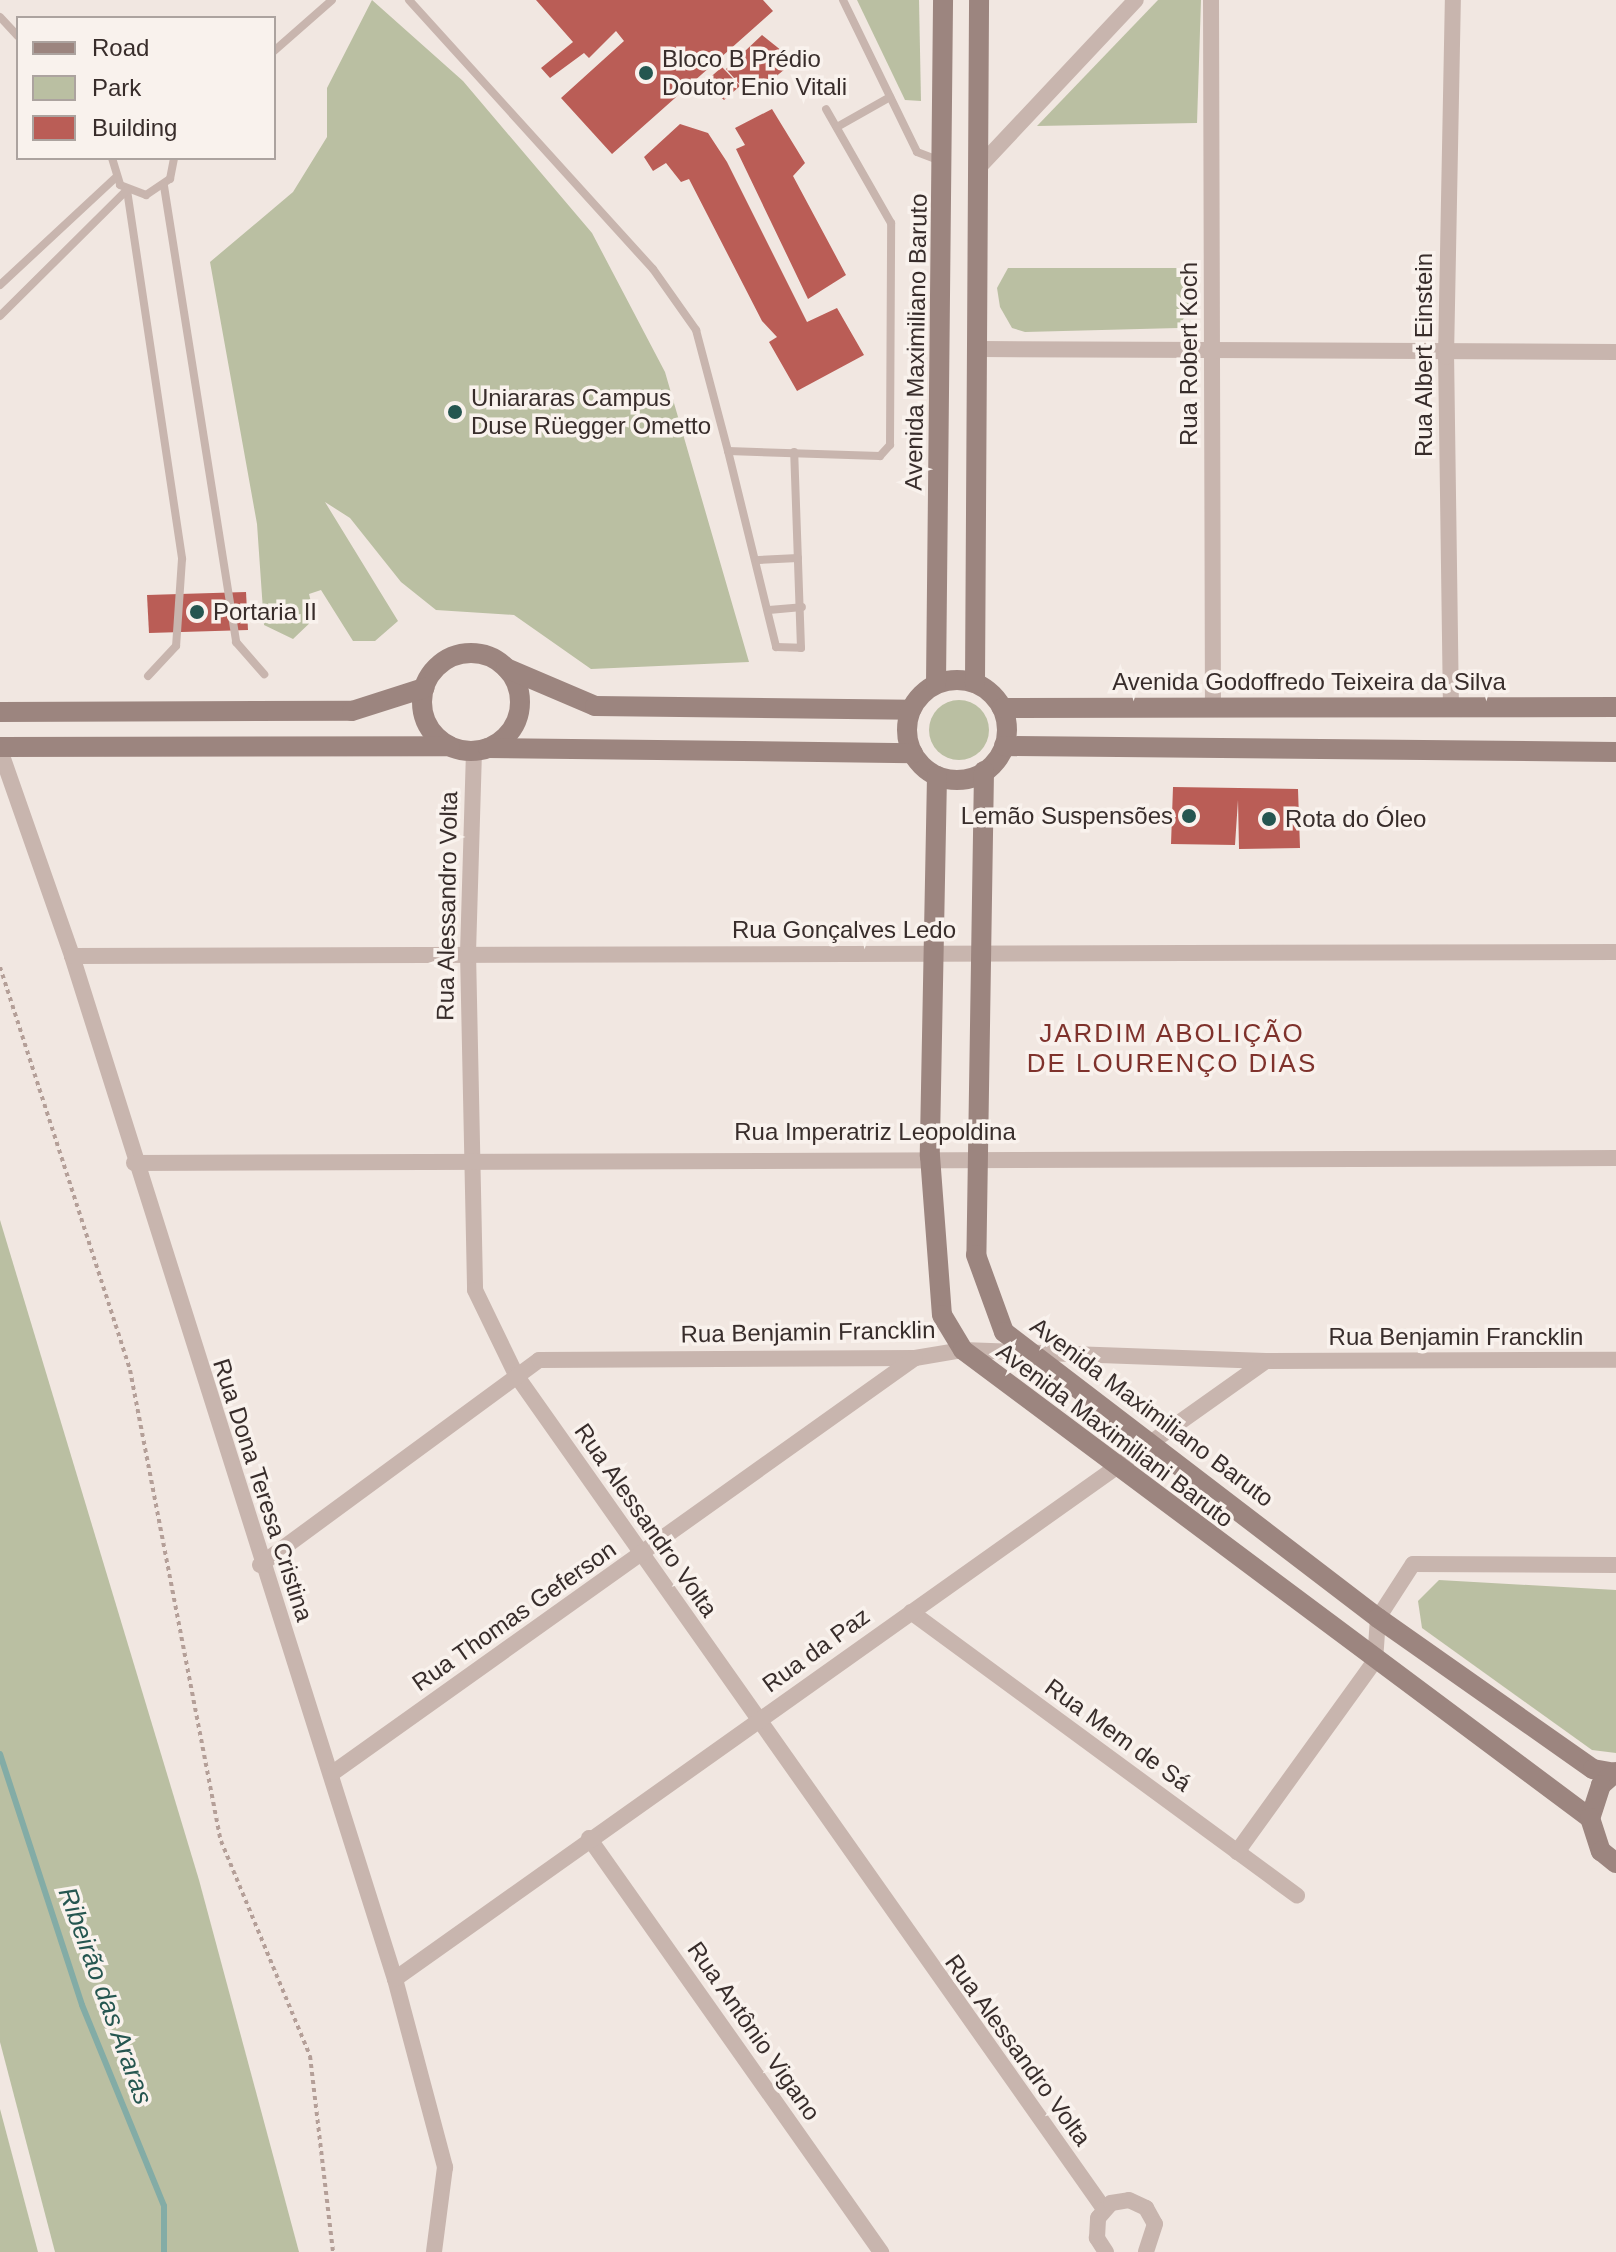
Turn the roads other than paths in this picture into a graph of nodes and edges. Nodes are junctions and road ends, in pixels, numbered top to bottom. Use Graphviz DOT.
graph roads {
  1 [pos="332,0"];
  2 [pos="409,0"];
  3 [pos="843,0"];
  4 [pos="943,0"];
  5 [pos="979,0"];
  6 [pos="1136,0"];
  7 [pos="1211,0"];
  8 [pos="1453,0"];
  9 [pos="0,17"];
  10 [pos="16,34"];
  11 [pos="276,49"];
  12 [pos="890,97"];
  13 [pos="826,109"];
  14 [pos="837,127"];
  15 [pos="112,160"];
  16 [pos="173,160"];
  17 [pos="945,163"];
  18 [pos="979,167"];
  19 [pos="115,178"];
  20 [pos="164,186"];
  21 [pos="127,190"];
  22 [pos="0,285"];
  23 [pos="0,316"];
  24 [pos="981,349"];
  25 [pos="1616,352"];
  26 [pos="1214,354"];
  27 [pos="1446,357"];
  28 [pos="728,451"];
  29 [pos="794,452"];
  30 [pos="798,558"];
  31 [pos="759,560"];
  32 [pos="802,607"];
  33 [pos="769,610"];
  34 [pos="506,668"];
  35 [pos="264,674"];
  36 [pos="148,676"];
  37 [pos="975,683"];
  38 [pos="936,684"];
  39 [pos="424,688"];
  40 [pos="1616,707"];
  41 [pos="1002,708"];
  42 [pos="1213,709"];
  43 [pos="1451,709"];
  44 [pos="911,710"];
  45 [pos="0,712"];
  46 [pos="450,746"];
  47 [pos="1004,746"];
  48 [pos="0,748"];
  49 [pos="481,749"];
  50 [pos="1616,752"];
  51 [pos="913,753"];
  52 [pos="984,771"];
  53 [pos="937,776"];
  54 [pos="468,952"];
  55 [pos="1616,952"];
  56 [pos="934,953"];
  57 [pos="979,955"];
  58 [pos="72,956"];
  59 [pos="930,1156"];
  60 [pos="979,1156"];
  61 [pos="472,1157"];
  62 [pos="1616,1158"];
  63 [pos="134,1163"];
  64 [pos="963,1350"];
  65 [pos="1025,1353"];
  66 [pos="915,1358"];
  67 [pos="1616,1360"];
  68 [pos="1266,1361"];
  69 [pos="516,1375"];
  70 [pos="1152,1442"];
  71 [pos="1113,1468"];
  72 [pos="640,1557"];
  73 [pos="260,1565"];
  74 [pos="1616,1565"];
  75 [pos="911,1612"];
  76 [pos="1378,1618"];
  77 [pos="1375,1661"];
  78 [pos="761,1719"];
  79 [pos="334,1772"];
  80 [pos="1615,1773"];
  81 [pos="1590,1818"];
  82 [pos="589,1838"];
  83 [pos="1237,1852"];
  84 [pos="1616,1863"];
  85 [pos="1297,1896"];
  86 [pos="395,1979"];
  87 [pos="1104,2209"];
  88 [pos="434,2252"];
  89 [pos="881,2252"];
  90 [pos="1106,2252"];
  91 [pos="1146,2252"];
  1 -- 11 [label="lane"];
  2 -- 28 [label="lane"];
  3 -- 12 [label="lane"];
  4 -- 17 [label="street, Avenida Maximiliano Baruto"];
  5 -- 18 [label="street"];
  6 -- 18 [label="street"];
  7 -- 26 [label="street, Rua Robert Koch"];
  8 -- 27 [label="street, Rua Albert Einstein"];
  9 -- 10 [label="lane"];
  12 -- 14 [label="lane"];
  12 -- 17 [label="lane"];
  13 -- 14 [label="lane"];
  14 -- 29 [label="lane"];
  15 -- 19 [label="lane"];
  16 -- 20 [label="lane"];
  17 -- 18 [label="street"];
  17 -- 38 [label="street, Avenida Maximiliano Baruto"];
  18 -- 24 [label="street"];
  19 -- 21 [label="lane"];
  19 -- 22 [label="lane"];
  20 -- 21 [label="lane"];
  20 -- 35 [label="lane"];
  21 -- 23 [label="lane"];
  21 -- 36 [label="lane"];
  24 -- 26 [label="street"];
  24 -- 37 [label="street"];
  25 -- 27 [label="street"];
  26 -- 27 [label="street"];
  26 -- 42 [label="street, Rua Robert Koch"];
  27 -- 43 [label="street, Rua Albert Einstein"];
  28 -- 29 [label="lane"];
  28 -- 31 [label="lane"];
  29 -- 30 [label="lane"];
  30 -- 31 [label="lane"];
  30 -- 32 [label="lane"];
  31 -- 33 [label="lane"];
  32 -- 33 [label="lane"];
  32 -- 33 [label="lane"];
  34 -- 39 [label="street"];
  34 -- 44 [label="street"];
  34 -- 49 [label="street"];
  37 -- 38 [label="street"];
  37 -- 41 [label="street"];
  38 -- 44 [label="street"];
  39 -- 45 [label="street"];
  39 -- 46 [label="street"];
  40 -- 43 [label="street, Avenida Godoffredo Teixeira da Silva"];
  41 -- 42 [label="street, Avenida Godoffredo Teixeira da Silva"];
  41 -- 47 [label="street"];
  42 -- 43 [label="street, Avenida Godoffredo Teixeira da Silva"];
  44 -- 51 [label="street"];
  46 -- 48 [label="street"];
  46 -- 49 [label="street"];
  47 -- 50 [label="street"];
  47 -- 52 [label="street"];
  48 -- 58 [label="street, Rua Dona Teresa Cristina"];
  49 -- 51 [label="street"];
  49 -- 54 [label="street, Rua Alessandro Volta"];
  51 -- 53 [label="street"];
  52 -- 53 [label="street"];
  52 -- 57 [label="street, Avenida Maximiliano Baruto"];
  53 -- 56 [label="street, Avenida Maximiliani Baruto"];
  54 -- 56 [label="street, Rua Gonçalves Ledo"];
  54 -- 58 [label="street, Rua Gonçalves Ledo"];
  54 -- 61 [label="street, Rua Alessandro Volta"];
  55 -- 57 [label="street, Rua Gonçalves Ledo"];
  56 -- 57 [label="street, Rua Gonçalves Ledo"];
  56 -- 59 [label="street, Avenida Maximiliani Baruto"];
  57 -- 60 [label="street, Avenida Maximiliano Baruto"];
  58 -- 63 [label="street, Rua Dona Teresa Cristina"];
  59 -- 60 [label="street, Rua Imperatriz Leopoldina"];
  59 -- 61 [label="street, Rua Imperatriz Leopoldina"];
  59 -- 64 [label="street, Avenida Maximiliani Baruto"];
  60 -- 62 [label="street, Rua Imperatriz Leopoldina"];
  60 -- 65 [label="street, Avenida Maximiliano Baruto"];
  61 -- 63 [label="street, Rua Imperatriz Leopoldina"];
  61 -- 69 [label="street, Rua Alessandro Volta"];
  63 -- 73 [label="street, Rua Dona Teresa Cristina"];
  64 -- 65 [label="street, Rua Benjamin Francklin"];
  64 -- 66 [label="street, Rua Benjamin Francklin"];
  64 -- 71 [label="street, Avenida Maximiliani Baruto"];
  65 -- 68 [label="street, Rua Benjamin Francklin"];
  65 -- 70 [label="street, Avenida Maximiliano Baruto"];
  66 -- 69 [label="street, Rua Benjamin Francklin"];
  66 -- 72 [label="street, Rua Thomas Geferson"];
  67 -- 68 [label="street, Rua Benjamin Francklin"];
  68 -- 70 [label="street, Rua da Paz"];
  69 -- 72 [label="street, Rua Alessandro Volta"];
  69 -- 73 [label="street, Rua Benjamin Francklin"];
  70 -- 71 [label="street, Rua da Paz"];
  70 -- 76 [label="street, Avenida Maximiliano Baruto"];
  71 -- 75 [label="street, Rua da Paz"];
  71 -- 77 [label="street, Avenida Maximiliani Baruto"];
  72 -- 78 [label="street, Rua Alessandro Volta"];
  72 -- 79 [label="street, Rua Thomas Geferson"];
  73 -- 79 [label="street, Rua Dona Teresa Cristina"];
  74 -- 76 [label="street"];
  75 -- 78 [label="street, Rua da Paz"];
  75 -- 83 [label="street, Rua Mem de Sá"];
  76 -- 77 [label="street"];
  76 -- 80 [label="street, Avenida Maximiliano Baruto"];
  77 -- 81 [label="street, Avenida Maximiliani Baruto"];
  77 -- 83 [label="street"];
  78 -- 82 [label="street, Rua da Paz"];
  78 -- 87 [label="street, Rua Alessandro Volta"];
  79 -- 86 [label="street, Rua Dona Teresa Cristina"];
  80 -- 81 [label="street"];
  81 -- 84 [label="street"];
  82 -- 86 [label="street, Rua da Paz"];
  82 -- 89 [label="street, Rua Antônio Vigano"];
  83 -- 85 [label="street, Rua Mem de Sá"];
  86 -- 88 [label="street, Rua Dona Teresa Cristina"];
  87 -- 90 [label="street"];
  87 -- 91 [label="street"];
}
